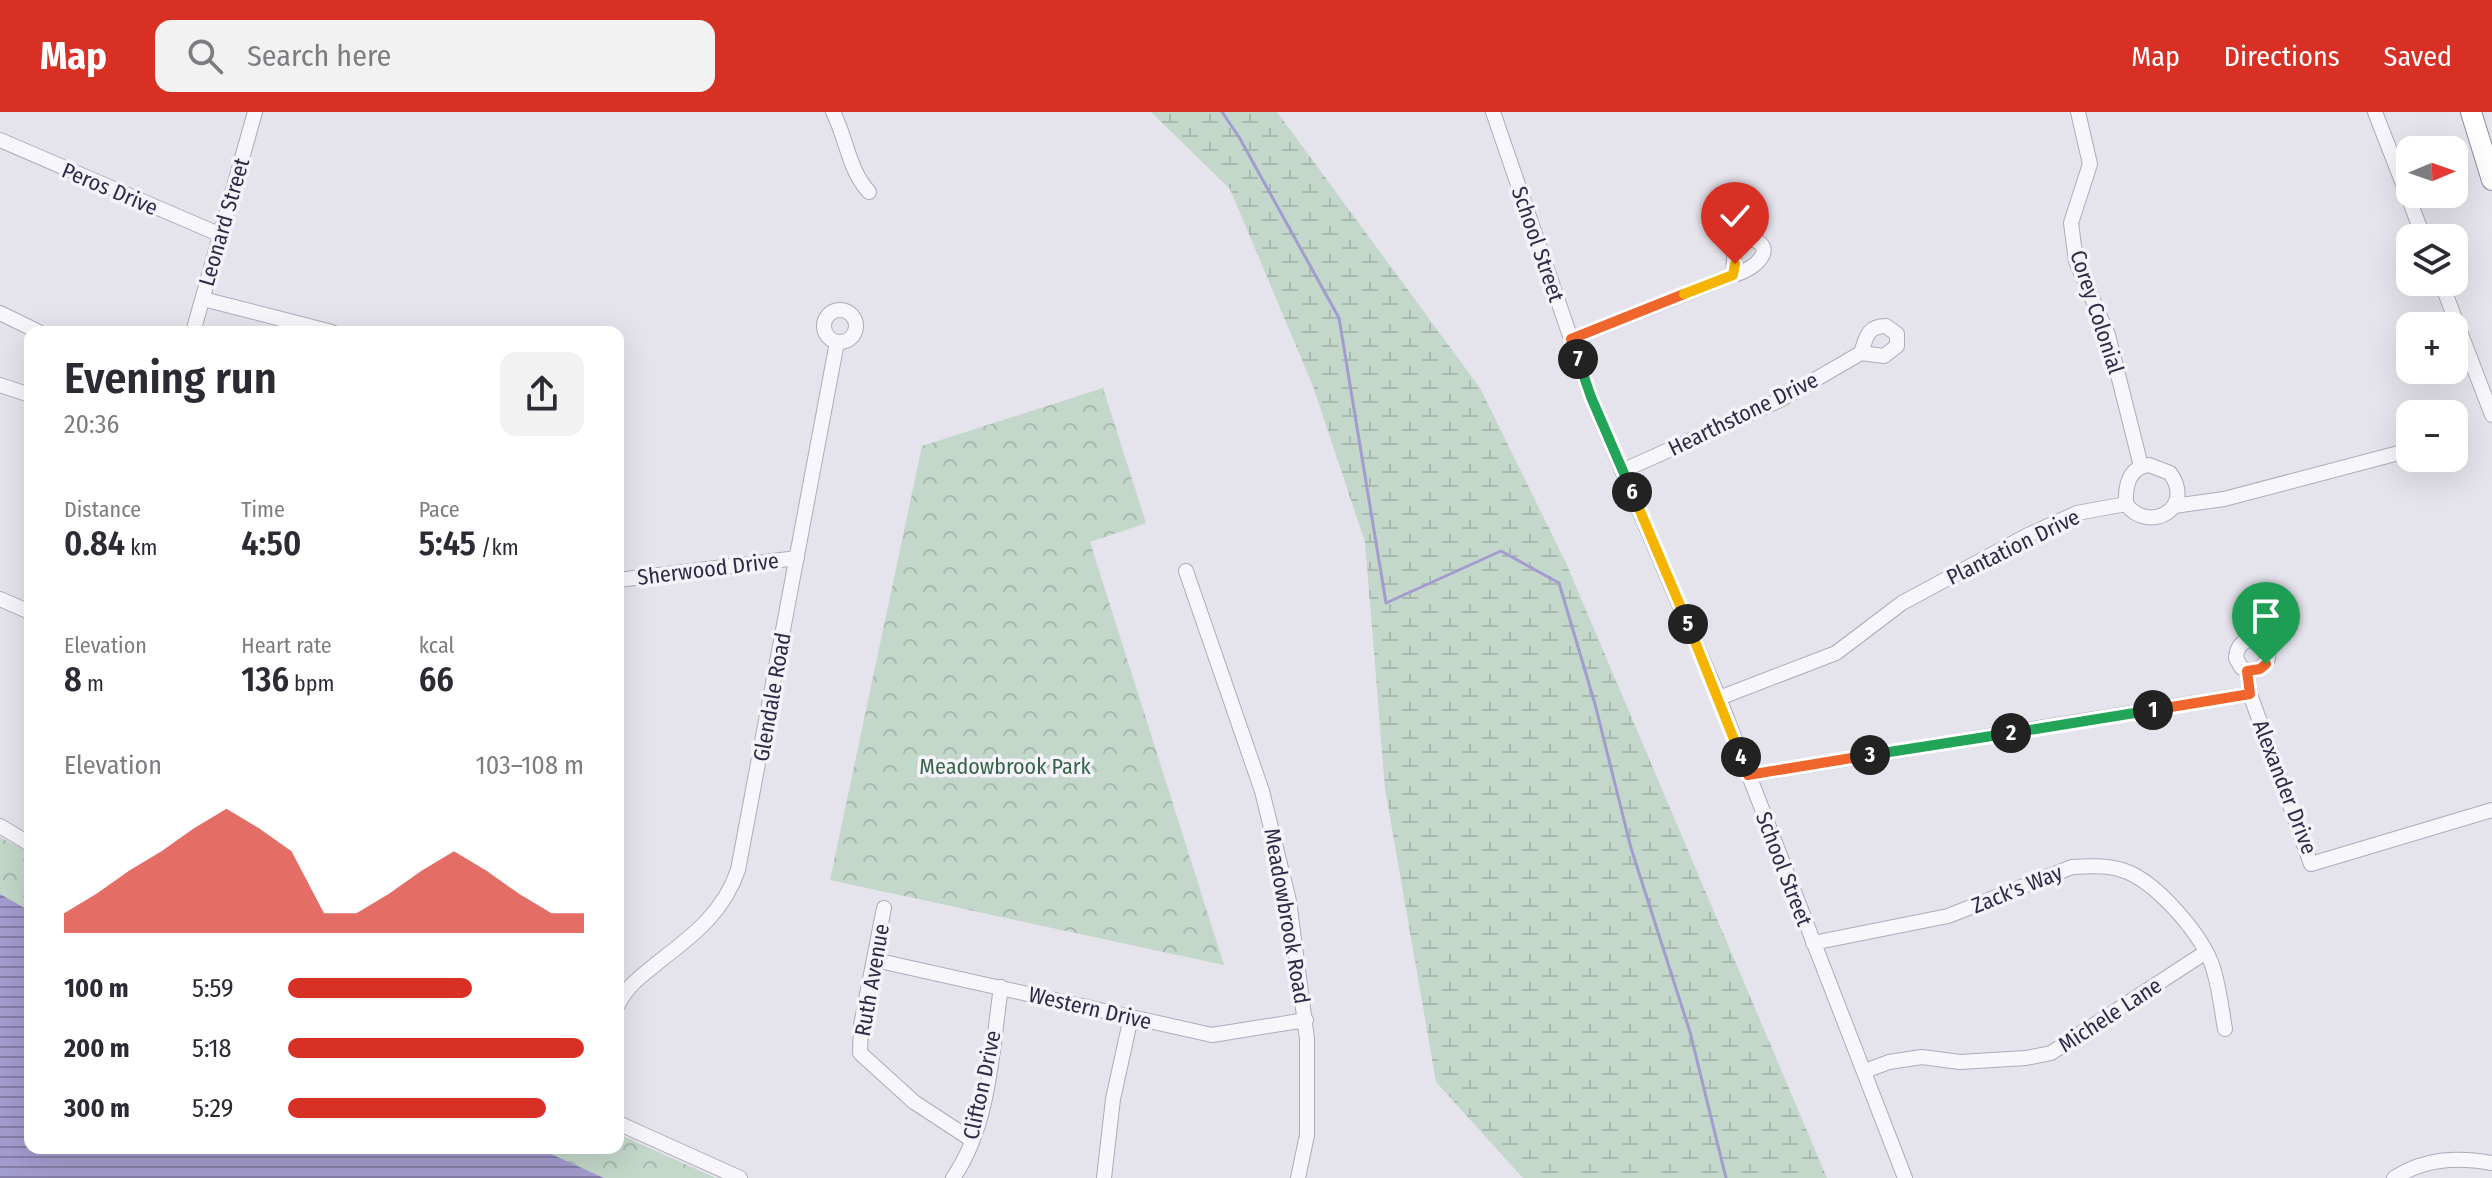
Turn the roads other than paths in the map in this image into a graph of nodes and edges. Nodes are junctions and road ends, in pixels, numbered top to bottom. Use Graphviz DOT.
graph roads {
  1 [pos="255,112"];
  2 [pos="833,112"];
  3 [pos="1493,112"];
  4 [pos="2078,112"];
  5 [pos="2375,112"];
  6 [pos="2471,112"];
  7 [pos="0,140"];
  8 [pos="2492,180"];
  9 [pos="869,192"];
  10 [pos="2419,224"];
  11 [pos="221,235"];
  12 [pos="1733,275"];
  13 [pos="2446,296"];
  14 [pos="203,299"];
  15 [pos="0,313"];
  16 [pos="27,326"];
  17 [pos="195,326"];
  18 [pos="309,326"];
  19 [pos="1571,339"];
  20 [pos="837,342"];
  21 [pos="1861,353"];
  22 [pos="0,385"];
  23 [pos="24,393"];
  24 [pos="2492,415"];
  25 [pos="2396,454"];
  26 [pos="2141,466"];
  27 [pos="1622,471"];
  28 [pos="2126,504"];
  29 [pos="2174,506"];
  30 [pos="797,558"];
  31 [pos="1186,571"];
  32 [pos="624,579"];
  33 [pos="0,599"];
  34 [pos="24,609"];
  35 [pos="2247,671"];
  36 [pos="2250,694"];
  37 [pos="1719,698"];
  38 [pos="1748,775"];
  39 [pos="2492,810"];
  40 [pos="0,826"];
  41 [pos="24,840"];
  42 [pos="884,908"];
  43 [pos="1813,943"];
  44 [pos="2206,952"];
  45 [pos="875,960"];
  46 [pos="1001,987"];
  47 [pos="624,993"];
  48 [pos="1131,1017"];
  49 [pos="1306,1020"];
  50 [pos="2225,1029"];
  51 [pos="1865,1071"];
  52 [pos="624,1126"];
  53 [pos="972,1140"];
  54 [pos="2492,1163"];
  55 [pos="740,1178"];
  56 [pos="953,1178"];
  57 [pos="1104,1178"];
  58 [pos="1298,1178"];
  59 [pos="1905,1178"];
  60 [pos="2394,1178"];
  1 -- 11 [label="street, Leonard Street"];
  2 -- 9 [label="street"];
  3 -- 19 [label="street, School Street"];
  4 -- 26 [label="street, Corey Colonial"];
  5 -- 10 [label="street"];
  6 -- 8 [label="highway"];
  7 -- 11 [label="street, Peros Drive"];
  11 -- 14 [label="street, Leonard Street"];
  12 -- 19 [label="street"];
  13 -- 24 [label="street"];
  14 -- 17 [label="street, Leonard Street"];
  14 -- 18 [label="street"];
  15 -- 16 [label="street"];
  19 -- 27 [label="street, School Street"];
  20 -- 30 [label="street, Glendale Road"];
  21 -- 27 [label="street, Hearthstone Drive"];
  22 -- 23 [label="street"];
  25 -- 29 [label="street"];
  26 -- 28 [label="street"];
  26 -- 29 [label="street"];
  27 -- 37 [label="street, School Street"];
  28 -- 29 [label="street"];
  28 -- 37 [label="street, Plantation Drive"];
  30 -- 32 [label="street, Sherwood Drive"];
  30 -- 47 [label="street, Glendale Road"];
  31 -- 49 [label="street, Meadowbrook Road"];
  33 -- 34 [label="street"];
  35 -- 36 [label="street, Alexander Drive"];
  36 -- 38 [label="street"];
  36 -- 39 [label="street, Alexander Drive"];
  37 -- 38 [label="street, School Street"];
  38 -- 43 [label="street, School Street"];
  40 -- 41 [label="street"];
  42 -- 45 [label="street, Ruth Avenue"];
  43 -- 44 [label="street, Zack's Way"];
  43 -- 51 [label="street, School Street"];
  44 -- 50 [label="street, Zack's Way"];
  44 -- 51 [label="street, Michele Lane"];
  45 -- 46 [label="street, Western Drive"];
  45 -- 53 [label="street, Ruth Avenue"];
  46 -- 48 [label="street, Western Drive"];
  46 -- 53 [label="street, Clifton Drive"];
  48 -- 49 [label="street, Western Drive"];
  48 -- 57 [label="street"];
  49 -- 58 [label="street, Meadowbrook Road"];
  51 -- 59 [label="street, School Street"];
  52 -- 55 [label="street"];
  53 -- 56 [label="street, Clifton Drive"];
  54 -- 60 [label="street"];
}
